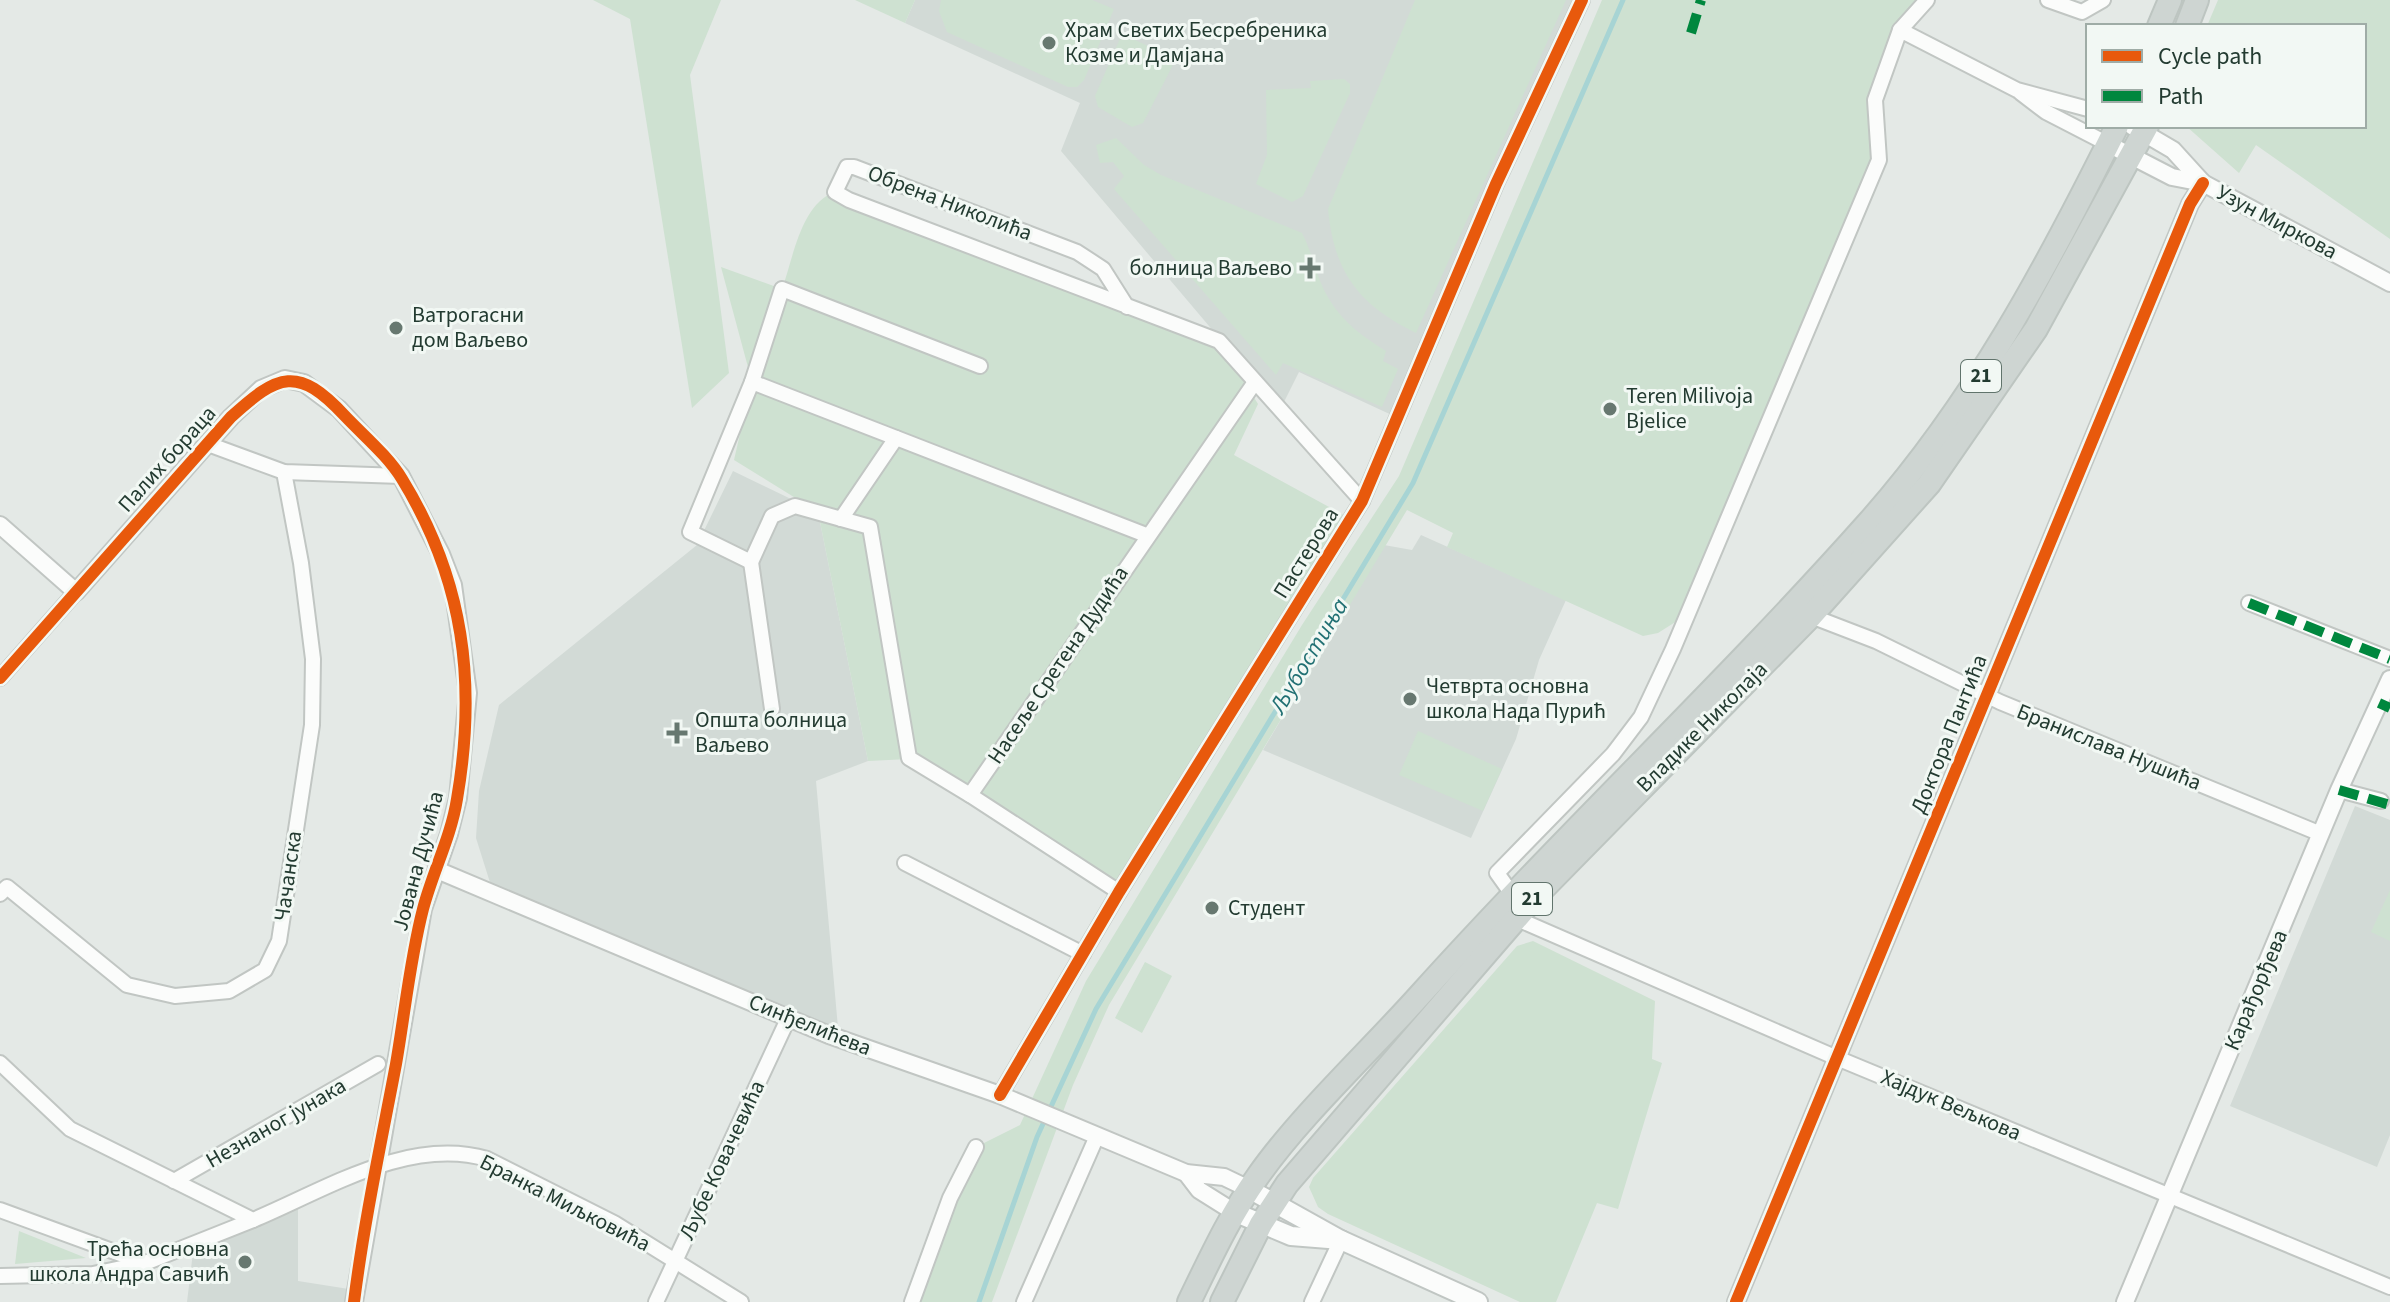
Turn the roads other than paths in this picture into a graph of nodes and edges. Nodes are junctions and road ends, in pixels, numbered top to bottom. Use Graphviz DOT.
graph roads {
  1 [pos="1582,0"];
  2 [pos="1927,0"];
  3 [pos="2048,0"];
  4 [pos="2103,0"];
  5 [pos="2170,0"];
  6 [pos="2197,0"];
  7 [pos="2160,24"];
  8 [pos="2188,24"];
  9 [pos="1900,30"];
  10 [pos="2017,90"];
  11 [pos="2086,108"];
  12 [pos="2086,126"];
  13 [pos="2092,128"];
  14 [pos="2141,128"];
  15 [pos="2112,135"];
  16 [pos="2133,156"];
  17 [pos="2203,183"];
  18 [pos="2390,283"];
  19 [pos="1127,307"];
  20 [pos="980,366"];
  21 [pos="752,382"];
  22 [pos="1255,382"];
  23 [pos="304,383"];
  24 [pos="896,438"];
  25 [pos="208,444"];
  26 [pos="284,472"];
  27 [pos="401,476"];
  28 [pos="1362,501"];
  29 [pos="841,519"];
  30 [pos="0,525"];
  31 [pos="1146,535"];
  32 [pos="751,562"];
  33 [pos="76,592"];
  34 [pos="2249,603"];
  35 [pos="1811,616"];
  36 [pos="2390,659"];
  37 [pos="0,678"];
  38 [pos="2390,679"];
  39 [pos="1985,695"];
  40 [pos="2384,705"];
  41 [pos="772,709"];
  42 [pos="2339,790"];
  43 [pos="970,795"];
  44 [pos="2381,801"];
  45 [pos="2321,834"];
  46 [pos="905,863"];
  47 [pos="437,870"];
  48 [pos="1119,892"];
  49 [pos="0,894"];
  50 [pos="1512,894"];
  51 [pos="1515,918"];
  52 [pos="1083,954"];
  53 [pos="788,1019"];
  54 [pos="1837,1058"];
  55 [pos="0,1063"];
  56 [pos="378,1064"];
  57 [pos="1000,1095"];
  58 [pos="1097,1136"];
  59 [pos="976,1147"];
  60 [pos="375,1167"];
  61 [pos="1186,1173"];
  62 [pos="174,1181"];
  63 [pos="1249,1189"];
  64 [pos="2169,1196"];
  65 [pos="1276,1202"];
  66 [pos="0,1210"];
  67 [pos="1234,1212"];
  68 [pos="253,1220"];
  69 [pos="1261,1224"];
  70 [pos="1341,1240"];
  71 [pos="674,1261"];
  72 [pos="145,1263"];
  73 [pos="0,1276"];
  74 [pos="2390,1287"];
  75 [pos="354,1302"];
  76 [pos="656,1302"];
  77 [pos="741,1302"];
  78 [pos="912,1302"];
  79 [pos="1024,1302"];
  80 [pos="1189,1302"];
  81 [pos="1222,1302"];
  82 [pos="1312,1302"];
  83 [pos="1478,1302"];
  84 [pos="1736,1302"];
  85 [pos="2125,1302"];
  1 -- 28 [label="street, Пастерова"];
  2 -- 9 [label="street"];
  3 -- 4 [label="street"];
  5 -- 7 [label="main road"];
  6 -- 8 [label="main road"];
  9 -- 10 [label="street"];
  9 -- 50 [label="street"];
  10 -- 11 [label="street"];
  10 -- 12 [label="street"];
  13 -- 15 [label="street"];
  14 -- 16 [label="main road, Владике Николаја / 21"];
  14 -- 17 [label="street, Узун Миркова"];
  15 -- 16 [label="street"];
  15 -- 50 [label="main road, Владике Николаја / 21"];
  16 -- 17 [label="street"];
  16 -- 35 [label="main road, Владике Николаја / 21"];
  17 -- 18 [label="street, Узун Миркова"];
  17 -- 39 [label="street, Доктора Пантића"];
  19 -- 19 [label="street, Обрена Николића"];
  19 -- 22 [label="street, Обрена Николића"];
  20 -- 21 [label="street"];
  21 -- 24 [label="street"];
  21 -- 32 [label="street"];
  22 -- 28 [label="street, Обрена Николића"];
  22 -- 31 [label="street, Насеље Сретена Дудића"];
  23 -- 25 [label="street, Палих бораца"];
  23 -- 27 [label="street, Јована Дучића"];
  24 -- 29 [label="street"];
  24 -- 31 [label="street"];
  25 -- 26 [label="street"];
  25 -- 33 [label="street, Палих бораца"];
  26 -- 27 [label="street"];
  26 -- 49 [label="street, Чачанска"];
  27 -- 47 [label="street, Јована Дучића"];
  28 -- 48 [label="street, Пастерова"];
  29 -- 32 [label="street"];
  29 -- 43 [label="street"];
  30 -- 33 [label="street"];
  31 -- 43 [label="street, Насеље Сретена Дудића"];
  32 -- 41 [label="street"];
  33 -- 37 [label="street"];
  34 -- 36 [label="street"];
  35 -- 39 [label="street, Бранислава Нушића"];
  35 -- 51 [label="main road, Владике Николаја / 21"];
  38 -- 40 [label="street, Карађорђева"];
  39 -- 45 [label="street, Бранислава Нушића"];
  39 -- 54 [label="street, Доктора Пантића"];
  40 -- 42 [label="street, Карађорђева"];
  42 -- 44 [label="street"];
  42 -- 45 [label="street, Карађорђева"];
  43 -- 48 [label="street"];
  45 -- 64 [label="street, Карађорђева"];
  46 -- 52 [label="street"];
  47 -- 53 [label="street, Синђелићева"];
  47 -- 60 [label="street, Јована Дучића"];
  48 -- 52 [label="street, Пастерова"];
  50 -- 63 [label="main road, Владике Николаја / 21"];
  51 -- 54 [label="street, Хајдук Вељкова"];
  51 -- 65 [label="main road, Владике Николаја / 21"];
  52 -- 57 [label="street, Пастерова"];
  53 -- 57 [label="street, Синђелићева"];
  53 -- 71 [label="street, Љубе Ковачевића"];
  54 -- 64 [label="street, Хајдук Вељкова"];
  54 -- 84 [label="street, Доктора Пантића"];
  55 -- 62 [label="street"];
  56 -- 62 [label="street, Незнаног јунака"];
  57 -- 58 [label="street, Синђелићева"];
  58 -- 61 [label="street, Синђелићева"];
  58 -- 79 [label="street"];
  59 -- 78 [label="street"];
  60 -- 68 [label="street, Бранка Миљковића"];
  60 -- 71 [label="street, Бранка Миљковића"];
  60 -- 75 [label="street, Јована Дучића"];
  61 -- 63 [label="street, Синђелићева"];
  61 -- 67 [label="street, Синђелићева"];
  62 -- 68 [label="street"];
  63 -- 65 [label="main road, Синђелићева"];
  63 -- 67 [label="main road, Владике Николаја / 21"];
  64 -- 74 [label="street, Хајдук Вељкова"];
  64 -- 85 [label="street, Карађорђева"];
  65 -- 69 [label="main road, Владике Николаја / 21"];
  65 -- 70 [label="main road, Синђелићева"];
  66 -- 72 [label="street"];
  67 -- 69 [label="main road, Синђелићева"];
  67 -- 80 [label="main road, 21"];
  68 -- 72 [label="street, Бранка Миљковића"];
  69 -- 70 [label="main road, Синђелићева"];
  69 -- 81 [label="main road, Владике Николаја / 21"];
  70 -- 82 [label="street"];
  70 -- 83 [label="main road, Синђелићева"];
  71 -- 76 [label="street, Љубе Ковачевића"];
  71 -- 77 [label="street, Бранка Миљковића"];
  72 -- 73 [label="street, Бранка Миљковића"];
}
